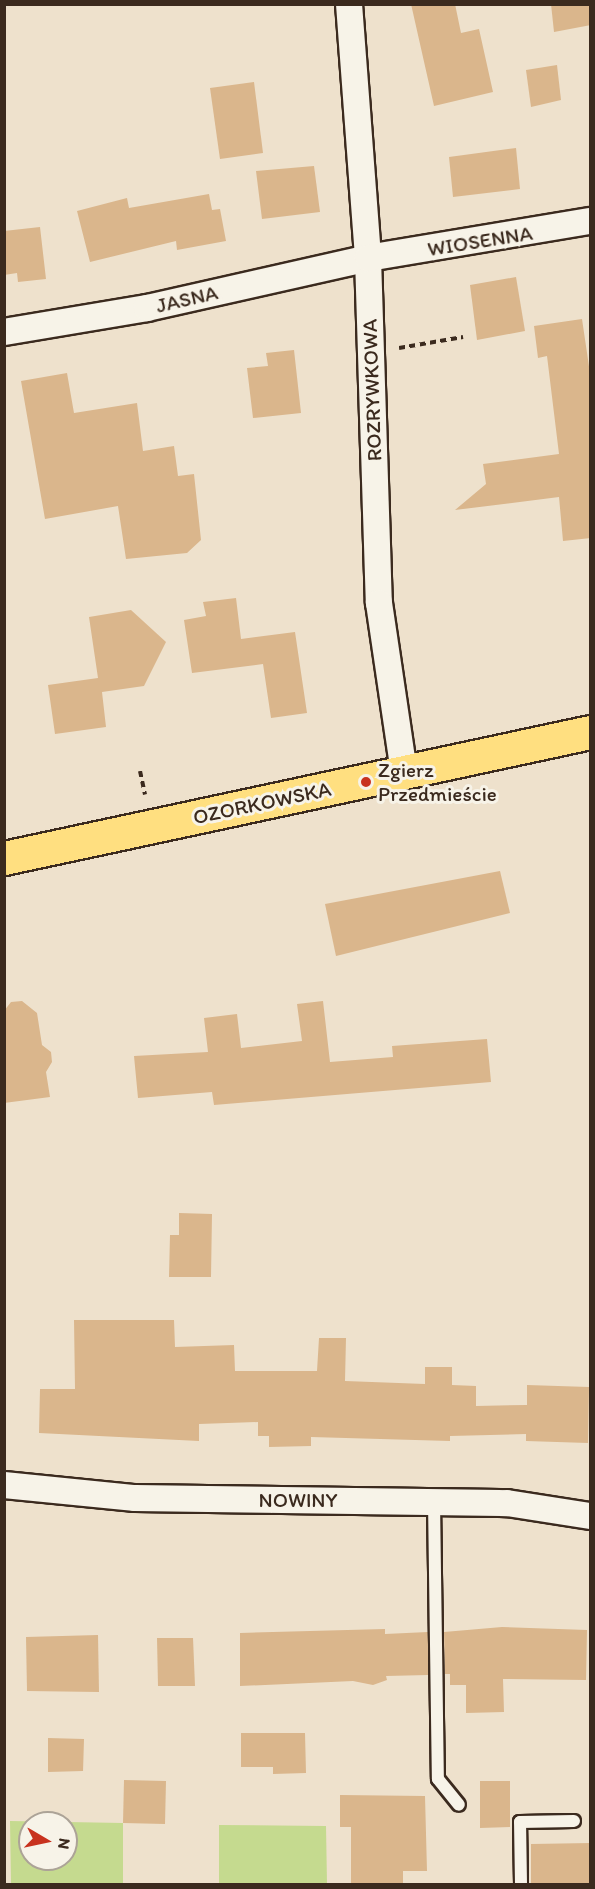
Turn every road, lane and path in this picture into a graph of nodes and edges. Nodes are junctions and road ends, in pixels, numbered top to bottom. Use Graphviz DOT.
graph roads {
  1 [pos="350,4"];
  2 [pos="591,221"];
  3 [pos="368,258"];
  4 [pos="4,332"];
  5 [pos="463,337"];
  6 [pos="371,352"];
  7 [pos="591,732"];
  8 [pos="140,771"];
  9 [pos="404,773"];
  10 [pos="146,801"];
  11 [pos="4,858"];
  12 [pos="4,1485"];
  13 [pos="434,1501"];
  14 [pos="591,1516"];
  15 [pos="459,1805"];
  16 [pos="574,1821"];
  17 [pos="521,1884"];
  1 -- 3 [label="street, ROZRYWKOWA"];
  2 -- 3 [label="street, WIOSENNA"];
  3 -- 4 [label="street, JASNA"];
  3 -- 6 [label="street, ROZRYWKOWA"];
  5 -- 6 [label="path"];
  6 -- 9 [label="street, ROZRYWKOWA"];
  7 -- 9 [label="main road, OZORKOWSKA"];
  8 -- 10 [label="path"];
  9 -- 11 [label="main road, OZORKOWSKA"];
  12 -- 13 [label="street, NOWINY"];
  13 -- 14 [label="street, NOWINY"];
  13 -- 15 [label="lane"];
  16 -- 17 [label="lane"];
}
